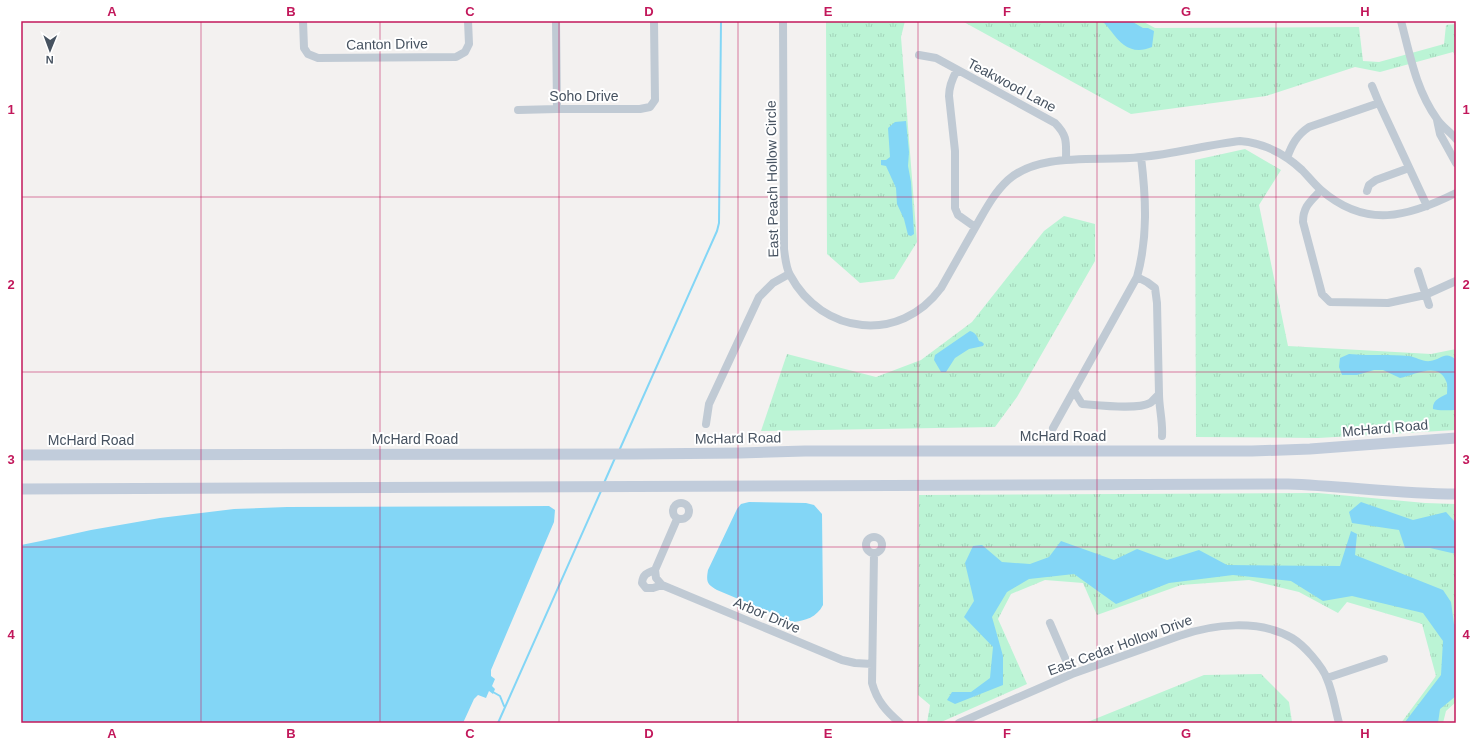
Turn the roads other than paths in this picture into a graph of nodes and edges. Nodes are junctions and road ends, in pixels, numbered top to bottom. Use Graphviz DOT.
graph roads {
  1 [pos="303,21"];
  2 [pos="468,21"];
  3 [pos="556,21"];
  4 [pos="654,21"];
  5 [pos="784,21"];
  6 [pos="1401,21"];
  7 [pos="919,55"];
  8 [pos="957,70"];
  9 [pos="1372,86"];
  10 [pos="1378,103"];
  11 [pos="557,109"];
  12 [pos="518,110"];
  13 [pos="1437,120"];
  14 [pos="1456,140"];
  15 [pos="1141,157"];
  16 [pos="1287,158"];
  17 [pos="1066,160"];
  18 [pos="1456,163"];
  19 [pos="1409,168"];
  20 [pos="1321,190"];
  21 [pos="1367,191"];
  22 [pos="1456,193"];
  23 [pos="1427,206"];
  24 [pos="976,227"];
  25 [pos="1418,271"];
  26 [pos="789,274"];
  27 [pos="1137,277"];
  28 [pos="1456,281"];
  29 [pos="1425,295"];
  30 [pos="1429,305"];
  31 [pos="1074,391"];
  32 [pos="1159,394"];
  33 [pos="706,424"];
  34 [pos="1053,428"];
  35 [pos="1162,436"];
  36 [pos="1456,438"];
  37 [pos="21,455"];
  38 [pos="21,489"];
  39 [pos="1456,494"];
  40 [pos="677,519"];
  41 [pos="874,554"];
  42 [pos="1050,622"];
  43 [pos="1384,658"];
  44 [pos="872,664"];
  45 [pos="1072,674"];
  46 [pos="1327,678"];
  47 [pos="899,723"];
  48 [pos="958,723"];
  49 [pos="1339,723"];
  1 -- 2 [label="street, Canton Drive"];
  3 -- 11 [label="street"];
  4 -- 11 [label="street, Soho Drive"];
  5 -- 26 [label="street, East Peach Hollow Circle"];
  6 -- 13 [label="street"];
  7 -- 8 [label="street, Teakwood Lane"];
  8 -- 17 [label="street, Teakwood Lane"];
  8 -- 24 [label="street"];
  9 -- 10 [label="street"];
  10 -- 16 [label="street"];
  10 -- 19 [label="street"];
  11 -- 12 [label="street, Soho Drive"];
  13 -- 14 [label="street"];
  13 -- 18 [label="street"];
  15 -- 16 [label="street, East Peach Hollow Circle"];
  15 -- 17 [label="street, East Peach Hollow Circle"];
  15 -- 27 [label="street"];
  16 -- 20 [label="street, East Peach Hollow Circle"];
  17 -- 24 [label="street, East Peach Hollow Circle"];
  19 -- 21 [label="street"];
  19 -- 23 [label="street"];
  20 -- 23 [label="street, East Peach Hollow Circle"];
  20 -- 29 [label="street"];
  22 -- 23 [label="street, East Peach Hollow Circle"];
  24 -- 26 [label="street, East Peach Hollow Circle"];
  25 -- 29 [label="street"];
  26 -- 33 [label="street"];
  27 -- 31 [label="street"];
  27 -- 32 [label="street"];
  28 -- 29 [label="street"];
  29 -- 30 [label="street"];
  31 -- 32 [label="street"];
  31 -- 34 [label="street"];
  32 -- 35 [label="street"];
  36 -- 37 [label="main road, McHard Road"];
  38 -- 39 [label="main road"];
  40 -- 44 [label="street, Arbor Drive"];
  41 -- 44 [label="street"];
  42 -- 45 [label="street"];
  43 -- 46 [label="street"];
  44 -- 47 [label="street"];
  45 -- 46 [label="street, East Cedar Hollow Drive"];
  45 -- 48 [label="street, East Cedar Hollow Drive"];
  46 -- 49 [label="street, East Cedar Hollow Drive"];
}
